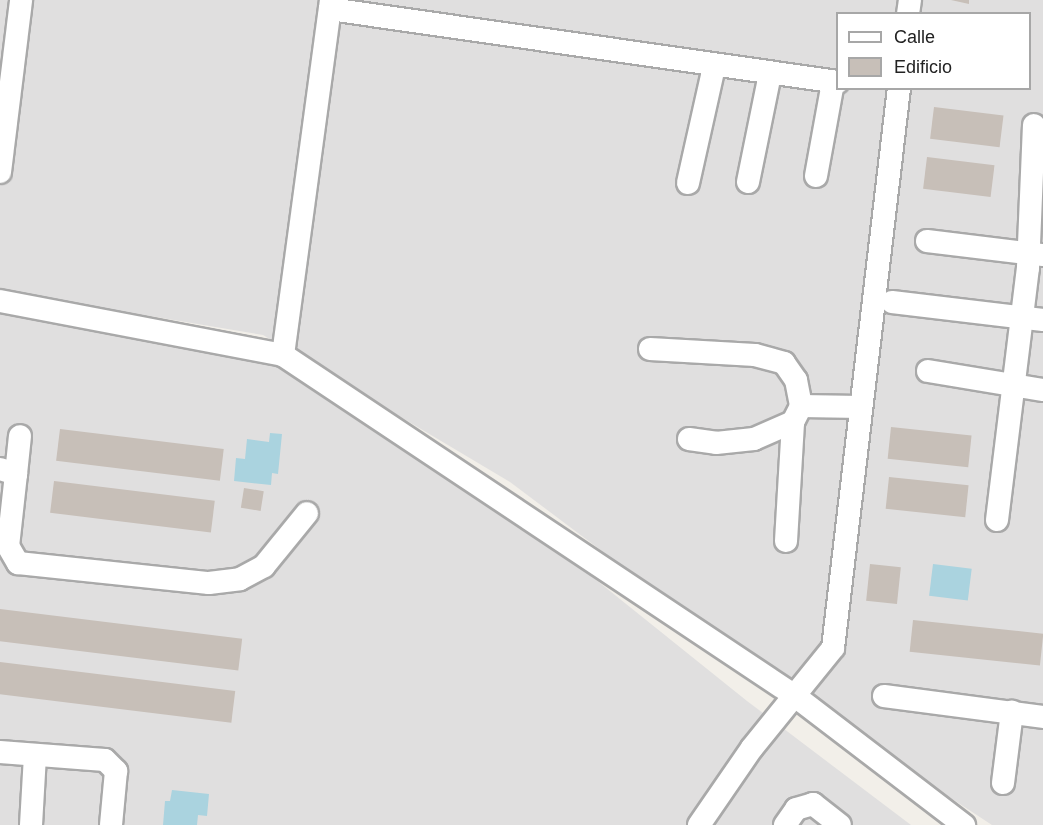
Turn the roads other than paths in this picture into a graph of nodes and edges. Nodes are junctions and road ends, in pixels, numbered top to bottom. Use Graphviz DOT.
graph roads {
  1 [pos="21,0"];
  2 [pos="330,4"];
  3 [pos="714,67"];
  4 [pos="770,74"];
  5 [pos="835,82"];
  6 [pos="896,90"];
  7 [pos="1034,125"];
  8 [pos="0,172"];
  9 [pos="816,176"];
  10 [pos="748,182"];
  11 [pos="688,183"];
  12 [pos="927,241"];
  13 [pos="1035,254"];
  14 [pos="0,302"];
  15 [pos="892,302"];
  16 [pos="1019,318"];
  17 [pos="1043,320"];
  18 [pos="650,349"];
  19 [pos="283,355"];
  20 [pos="928,371"];
  21 [pos="1012,385"];
  22 [pos="1043,390"];
  23 [pos="861,407"];
  24 [pos="797,414"];
  25 [pos="20,436"];
  26 [pos="689,438"];
  27 [pos="8,471"];
  28 [pos="308,513"];
  29 [pos="997,520"];
  30 [pos="786,541"];
  31 [pos="795,696"];
  32 [pos="884,696"];
  33 [pos="1012,712"];
  34 [pos="1043,717"];
  35 [pos="0,752"];
  36 [pos="35,755"];
  37 [pos="1003,783"];
  38 [pos="31,825"];
  39 [pos="111,825"];
  40 [pos="699,825"];
  41 [pos="785,825"];
  42 [pos="840,825"];
  43 [pos="964,825"];
  1 -- 8 [label="street"];
  2 -- 3 [label="street"];
  2 -- 19 [label="street"];
  3 -- 4 [label="street"];
  3 -- 11 [label="street"];
  4 -- 5 [label="street"];
  4 -- 10 [label="street"];
  5 -- 9 [label="street"];
  6 -- 23 [label="street"];
  7 -- 13 [label="street"];
  12 -- 13 [label="street"];
  13 -- 16 [label="street"];
  14 -- 19 [label="street"];
  15 -- 16 [label="street"];
  16 -- 17 [label="street"];
  16 -- 21 [label="street"];
  18 -- 24 [label="street"];
  19 -- 31 [label="street"];
  20 -- 21 [label="street"];
  21 -- 22 [label="street"];
  21 -- 29 [label="street"];
  23 -- 24 [label="street"];
  23 -- 31 [label="street"];
  24 -- 26 [label="street"];
  24 -- 30 [label="street"];
  25 -- 27 [label="street"];
  27 -- 28 [label="street"];
  31 -- 40 [label="street"];
  31 -- 43 [label="street"];
  32 -- 33 [label="street"];
  33 -- 34 [label="street"];
  33 -- 37 [label="street"];
  35 -- 36 [label="street"];
  36 -- 38 [label="street"];
  36 -- 39 [label="street"];
  41 -- 42 [label="street"];
}
